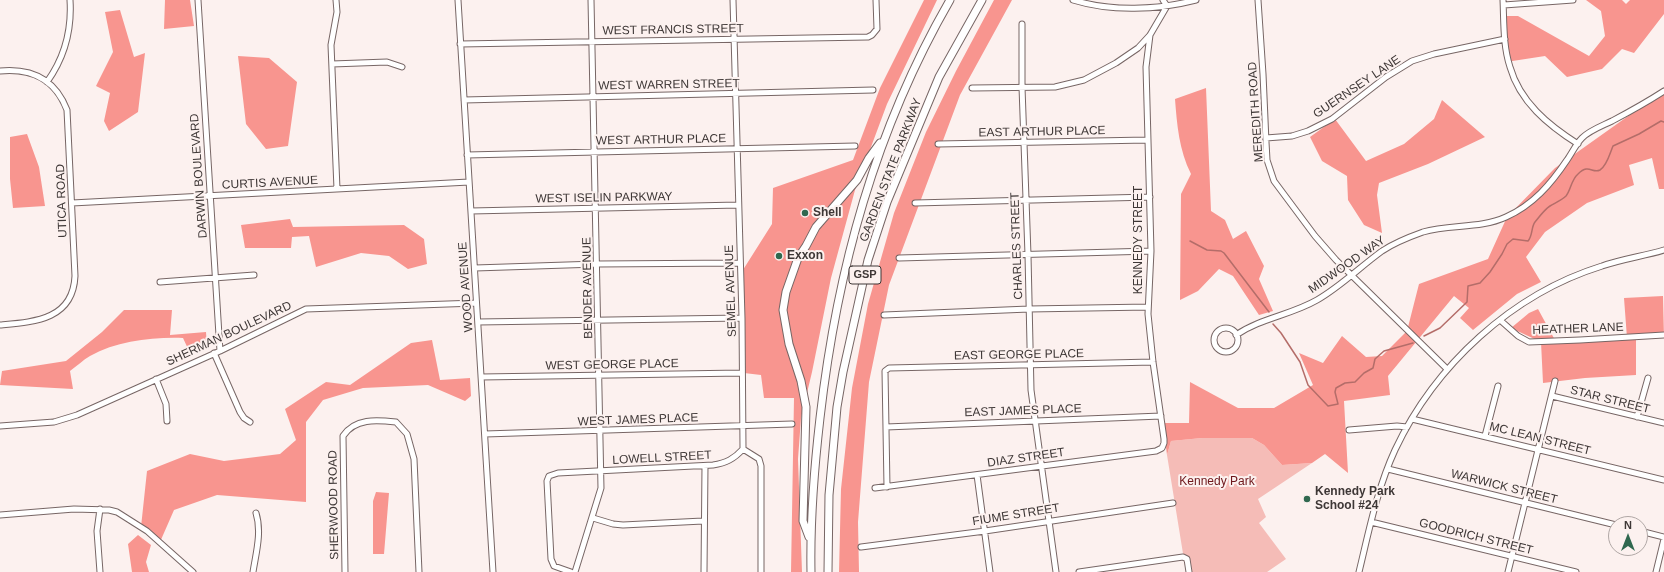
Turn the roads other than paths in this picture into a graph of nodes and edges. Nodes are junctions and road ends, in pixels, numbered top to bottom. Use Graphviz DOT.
graph roads {
  1 [pos="70,0"];
  2 [pos="198,0"];
  3 [pos="336,0"];
  4 [pos="458,0"];
  5 [pos="591,0"];
  6 [pos="733,0"];
  7 [pos="876,0"];
  8 [pos="950,0"];
  9 [pos="982,0"];
  10 [pos="1073,0"];
  11 [pos="1163,0"];
  12 [pos="1196,0"];
  13 [pos="1258,0"];
  14 [pos="1573,0"];
  15 [pos="1504,2"];
  16 [pos="1167,6"];
  17 [pos="1022,24"];
  18 [pos="1150,36"];
  19 [pos="734,38"];
  20 [pos="1505,38"];
  21 [pos="592,41"];
  22 [pos="460,44"];
  23 [pos="332,64"];
  24 [pos="402,67"];
  25 [pos="0,71"];
  26 [pos="47,82"];
  27 [pos="1022,87"];
  28 [pos="972,88"];
  29 [pos="874,90"];
  30 [pos="1664,91"];
  31 [pos="735,94"];
  32 [pos="593,97"];
  33 [pos="464,100"];
  34 [pos="884,138"];
  35 [pos="1266,138"];
  36 [pos="1147,140"];
  37 [pos="1024,142"];
  38 [pos="938,144"];
  39 [pos="1578,144"];
  40 [pos="855,146"];
  41 [pos="738,148"];
  42 [pos="594,151"];
  43 [pos="468,155"];
  44 [pos="469,182"];
  45 [pos="337,189"];
  46 [pos="211,196"];
  47 [pos="1150,197"];
  48 [pos="1026,201"];
  49 [pos="72,203"];
  50 [pos="915,203"];
  51 [pos="738,205"];
  52 [pos="596,208"];
  53 [pos="471,211"];
  54 [pos="1664,250"];
  55 [pos="1151,252"];
  56 [pos="1028,254"];
  57 [pos="899,258"];
  58 [pos="740,263"];
  59 [pos="597,264"];
  60 [pos="475,268"];
  61 [pos="254,274"];
  62 [pos="1351,275"];
  63 [pos="216,278"];
  64 [pos="160,282"];
  65 [pos="476,303"];
  66 [pos="1148,307"];
  67 [pos="1029,309"];
  68 [pos="884,315"];
  69 [pos="742,318"];
  70 [pos="598,319"];
  71 [pos="1500,320"];
  72 [pos="478,322"];
  73 [pos="0,325"];
  74 [pos="1236,335"];
  75 [pos="1664,335"];
  76 [pos="220,350"];
  77 [pos="214,353"];
  78 [pos="1153,362"];
  79 [pos="1030,364"];
  80 [pos="1447,369"];
  81 [pos="742,372"];
  82 [pos="599,375"];
  83 [pos="482,377"];
  84 [pos="1648,378"];
  85 [pos="156,379"];
  86 [pos="1555,381"];
  87 [pos="1498,386"];
  88 [pos="1552,396"];
  89 [pos="1161,416"];
  90 [pos="1637,417"];
  91 [pos="1412,418"];
  92 [pos="1034,420"];
  93 [pos="167,421"];
  94 [pos="250,422"];
  95 [pos="1664,423"];
  96 [pos="792,424"];
  97 [pos="0,426"];
  98 [pos="742,426"];
  99 [pos="886,426"];
  100 [pos="1407,427"];
  101 [pos="1349,430"];
  102 [pos="600,431"];
  103 [pos="485,434"];
  104 [pos="1485,436"];
  105 [pos="1164,443"];
  106 [pos="743,449"];
  107 [pos="1538,449"];
  108 [pos="704,466"];
  109 [pos="1042,467"];
  110 [pos="1388,469"];
  111 [pos="601,471"];
  112 [pos="977,475"];
  113 [pos="1664,480"];
  114 [pos="886,487"];
  115 [pos="875,488"];
  116 [pos="1173,503"];
  117 [pos="1526,503"];
  118 [pos="100,509"];
  119 [pos="256,513"];
  120 [pos="0,515"];
  121 [pos="593,518"];
  122 [pos="1050,520"];
  123 [pos="703,521"];
  124 [pos="1371,522"];
  125 [pos="1608,523"];
  126 [pos="985,531"];
  127 [pos="1648,533"];
  128 [pos="1664,538"];
  129 [pos="810,542"];
  130 [pos="861,547"];
  131 [pos="1512,556"];
  132 [pos="100,572"];
  133 [pos="193,572"];
  134 [pos="254,572"];
  135 [pos="345,572"];
  136 [pos="419,572"];
  137 [pos="492,572"];
  138 [pos="571,572"];
  139 [pos="575,572"];
  140 [pos="704,572"];
  141 [pos="761,572"];
  142 [pos="811,572"];
  143 [pos="828,572"];
  144 [pos="990,572"];
  145 [pos="1056,572"];
  146 [pos="1079,572"];
  147 [pos="1189,572"];
  148 [pos="1359,572"];
  149 [pos="1508,572"];
  150 [pos="1576,572"];
  151 [pos="1656,572"];
  1 -- 26 [label="street"];
  2 -- 46 [label="street, DARWIN BOULEVARD"];
  3 -- 23 [label="street"];
  4 -- 22 [label="street, WOOD AVENUE"];
  5 -- 21 [label="street, BENDER AVENUE"];
  6 -- 19 [label="street, SEMEL AVENUE"];
  7 -- 19 [label="street, WEST FRANCIS STREET"];
  8 -- 34 [label="highway, GARDEN STATE PARKWAY / GSP"];
  9 -- 143 [label="highway, GARDEN STATE PARKWAY / GSP"];
  10 -- 16 [label="street"];
  11 -- 16 [label="street"];
  12 -- 16 [label="street"];
  13 -- 35 [label="street, MEREDITH ROAD"];
  14 -- 15 [label="street"];
  15 -- 20 [label="street"];
  16 -- 18 [label="street"];
  17 -- 27 [label="street, CHARLES STREET"];
  18 -- 27 [label="street"];
  18 -- 36 [label="street, KENNEDY STREET"];
  19 -- 21 [label="street, WEST FRANCIS STREET"];
  19 -- 31 [label="street, SEMEL AVENUE"];
  20 -- 35 [label="street, GUERNSEY LANE"];
  20 -- 39 [label="street"];
  21 -- 22 [label="street, WEST FRANCIS STREET"];
  21 -- 32 [label="street, BENDER AVENUE"];
  22 -- 33 [label="street, WOOD AVENUE"];
  23 -- 24 [label="street"];
  23 -- 45 [label="street"];
  25 -- 26 [label="street, UTICA ROAD"];
  26 -- 49 [label="street, UTICA ROAD"];
  27 -- 28 [label="street"];
  27 -- 37 [label="street, CHARLES STREET"];
  29 -- 31 [label="street, WEST WARREN STREET"];
  30 -- 39 [label="street, MIDWOOD WAY"];
  31 -- 32 [label="street, WEST WARREN STREET"];
  31 -- 41 [label="street, SEMEL AVENUE"];
  32 -- 33 [label="street, WEST WARREN STREET"];
  32 -- 42 [label="street, BENDER AVENUE"];
  33 -- 43 [label="street, WOOD AVENUE"];
  34 -- 129 [label="highway, GARDEN STATE PARKWAY / GSP"];
  34 -- 129 [label="highway"];
  35 -- 62 [label="street, MEREDITH ROAD"];
  36 -- 37 [label="street, EAST ARTHUR PLACE"];
  36 -- 47 [label="street, KENNEDY STREET"];
  37 -- 38 [label="street, EAST ARTHUR PLACE"];
  37 -- 48 [label="street, CHARLES STREET"];
  39 -- 62 [label="street, MIDWOOD WAY"];
  40 -- 41 [label="street, WEST ARTHUR PLACE"];
  41 -- 42 [label="street, WEST ARTHUR PLACE"];
  41 -- 51 [label="street, SEMEL AVENUE"];
  42 -- 43 [label="street, WEST ARTHUR PLACE"];
  42 -- 52 [label="street, BENDER AVENUE"];
  43 -- 44 [label="street, WOOD AVENUE"];
  44 -- 45 [label="street, CURTIS AVENUE"];
  44 -- 53 [label="street, WOOD AVENUE"];
  45 -- 46 [label="street, CURTIS AVENUE"];
  46 -- 49 [label="street, CURTIS AVENUE"];
  46 -- 63 [label="street, DARWIN BOULEVARD"];
  47 -- 48 [label="street"];
  47 -- 55 [label="street, KENNEDY STREET"];
  48 -- 50 [label="street"];
  48 -- 56 [label="street, CHARLES STREET"];
  49 -- 73 [label="street, UTICA ROAD"];
  51 -- 52 [label="street, WEST ISELIN PARKWAY"];
  51 -- 58 [label="street, SEMEL AVENUE"];
  52 -- 53 [label="street, WEST ISELIN PARKWAY"];
  52 -- 59 [label="street, BENDER AVENUE"];
  53 -- 60 [label="street, WOOD AVENUE"];
  54 -- 71 [label="street"];
  55 -- 56 [label="street"];
  55 -- 66 [label="street, KENNEDY STREET"];
  56 -- 57 [label="street"];
  56 -- 67 [label="street, CHARLES STREET"];
  58 -- 59 [label="street"];
  58 -- 69 [label="street, SEMEL AVENUE"];
  59 -- 60 [label="street"];
  59 -- 70 [label="street, BENDER AVENUE"];
  60 -- 65 [label="street, WOOD AVENUE"];
  61 -- 63 [label="street"];
  62 -- 74 [label="street, MIDWOOD WAY"];
  62 -- 80 [label="street, MEREDITH ROAD"];
  63 -- 64 [label="street"];
  63 -- 76 [label="street, DARWIN BOULEVARD"];
  65 -- 72 [label="street, WOOD AVENUE"];
  65 -- 76 [label="street, SHERMAN BOULEVARD"];
  66 -- 67 [label="street"];
  66 -- 78 [label="street, KENNEDY STREET"];
  67 -- 68 [label="street"];
  67 -- 79 [label="street, CHARLES STREET"];
  69 -- 70 [label="street"];
  69 -- 81 [label="street, SEMEL AVENUE"];
  70 -- 72 [label="street"];
  70 -- 82 [label="street, BENDER AVENUE"];
  71 -- 75 [label="street, HEATHER LANE"];
  71 -- 80 [label="street"];
  72 -- 83 [label="street, WOOD AVENUE"];
  74 -- 74 [label="street"];
  76 -- 77 [label="street, SHERMAN BOULEVARD"];
  77 -- 85 [label="street, SHERMAN BOULEVARD"];
  77 -- 94 [label="street"];
  78 -- 79 [label="street, EAST GEORGE PLACE"];
  78 -- 89 [label="street, KENNEDY STREET"];
  79 -- 92 [label="street, CHARLES STREET"];
  79 -- 99 [label="street, EAST GEORGE PLACE"];
  80 -- 91 [label="street"];
  81 -- 82 [label="street, WEST GEORGE PLACE"];
  81 -- 98 [label="street, SEMEL AVENUE"];
  82 -- 83 [label="street, WEST GEORGE PLACE"];
  82 -- 102 [label="street, BENDER AVENUE"];
  83 -- 103 [label="street, WOOD AVENUE"];
  84 -- 90 [label="street"];
  85 -- 93 [label="street"];
  85 -- 97 [label="street, SHERMAN BOULEVARD"];
  86 -- 88 [label="street"];
  87 -- 104 [label="street"];
  88 -- 90 [label="street, STAR STREET"];
  88 -- 107 [label="street"];
  89 -- 92 [label="street, EAST JAMES PLACE"];
  89 -- 105 [label="street, KENNEDY STREET"];
  90 -- 95 [label="street, STAR STREET"];
  91 -- 100 [label="street"];
  91 -- 104 [label="street, MC LEAN STREET"];
  92 -- 99 [label="street, EAST JAMES PLACE"];
  92 -- 109 [label="street, CHARLES STREET"];
  96 -- 98 [label="street, WEST JAMES PLACE"];
  98 -- 102 [label="street, WEST JAMES PLACE"];
  98 -- 106 [label="street, SEMEL AVENUE"];
  99 -- 114 [label="street"];
  100 -- 101 [label="street"];
  100 -- 110 [label="street"];
  102 -- 103 [label="street, WEST JAMES PLACE"];
  102 -- 111 [label="street, BENDER AVENUE"];
  103 -- 137 [label="street, WOOD AVENUE"];
  104 -- 107 [label="street, MC LEAN STREET"];
  105 -- 109 [label="street, DIAZ STREET"];
  106 -- 108 [label="street, LOWELL STREET"];
  106 -- 141 [label="street"];
  107 -- 113 [label="street, MC LEAN STREET"];
  107 -- 117 [label="street"];
  108 -- 111 [label="street, LOWELL STREET"];
  108 -- 123 [label="street"];
  109 -- 112 [label="street, DIAZ STREET"];
  109 -- 122 [label="street, CHARLES STREET"];
  110 -- 117 [label="street, WARWICK STREET"];
  110 -- 124 [label="street"];
  111 -- 121 [label="street, BENDER AVENUE"];
  111 -- 138 [label="street, LOWELL STREET"];
  112 -- 114 [label="street, DIAZ STREET"];
  112 -- 126 [label="street"];
  114 -- 115 [label="street, DIAZ STREET"];
  116 -- 122 [label="street, FIUME STREET"];
  117 -- 125 [label="street, WARWICK STREET"];
  117 -- 131 [label="street"];
  118 -- 120 [label="street"];
  118 -- 132 [label="street"];
  118 -- 133 [label="street"];
  119 -- 134 [label="street"];
  121 -- 123 [label="street"];
  121 -- 139 [label="street, BENDER AVENUE"];
  122 -- 126 [label="street, FIUME STREET"];
  122 -- 145 [label="street, CHARLES STREET"];
  123 -- 140 [label="street"];
  124 -- 131 [label="street, GOODRICH STREET"];
  124 -- 148 [label="street"];
  126 -- 130 [label="street, FIUME STREET"];
  126 -- 144 [label="street"];
  127 -- 128 [label="street"];
  128 -- 151 [label="street"];
  129 -- 142 [label="highway, GARDEN STATE PARKWAY / GSP"];
  131 -- 149 [label="street"];
  131 -- 150 [label="street, GOODRICH STREET"];
  135 -- 136 [label="street, SHERWOOD ROAD"];
  146 -- 147 [label="street"];
}
